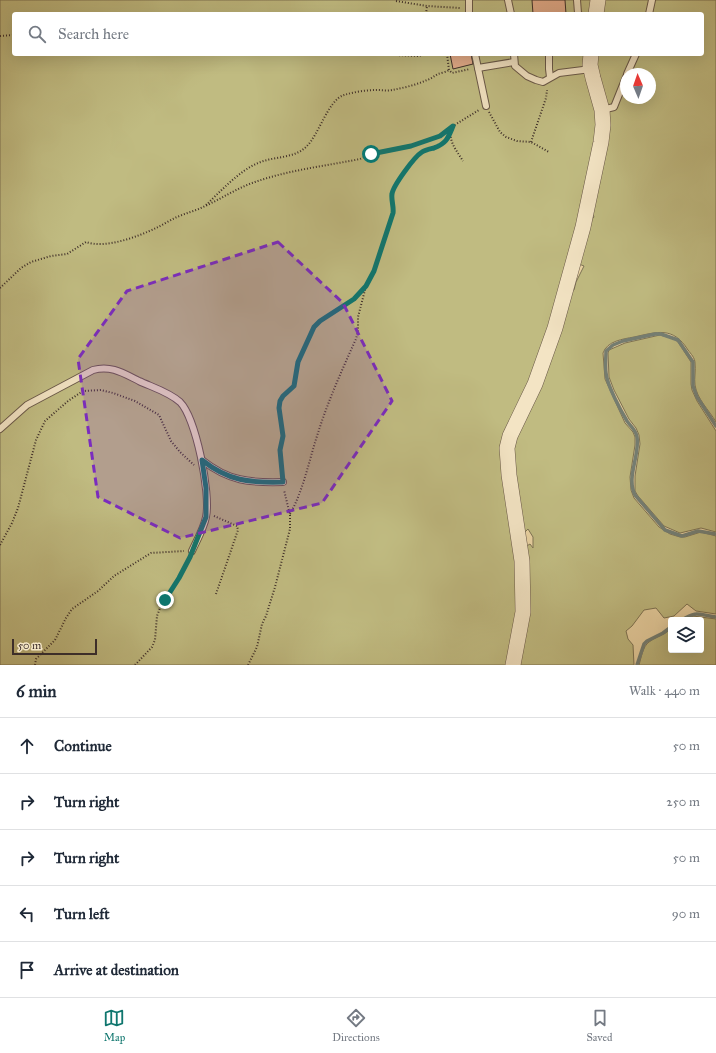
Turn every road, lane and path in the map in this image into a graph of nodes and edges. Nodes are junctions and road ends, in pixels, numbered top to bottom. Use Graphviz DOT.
graph roads {
  1 [pos="469,0"];
  2 [pos="508,0"];
  3 [pos="577,0"];
  4 [pos="598,0"];
  5 [pos="652,0"];
  6 [pos="396,1"];
  7 [pos="427,6"];
  8 [pos="469,11"];
  9 [pos="426,12"];
  10 [pos="511,12"];
  11 [pos="578,12"];
  12 [pos="596,12"];
  13 [pos="649,12"];
  14 [pos="12,35"];
  15 [pos="0,36"];
  16 [pos="447,56"];
  17 [pos="476,56"];
  18 [pos="514,56"];
  19 [pos="548,56"];
  20 [pos="591,56"];
  21 [pos="635,56"];
  22 [pos="514,62"];
  23 [pos="478,68"];
  24 [pos="630,68"];
  25 [pos="591,69"];
  26 [pos="449,70"];
  27 [pos="548,79"];
  28 [pos="620,92"];
  29 [pos="486,106"];
  30 [pos="602,110"];
  31 [pos="453,126"];
  32 [pos="450,136"];
  33 [pos="531,142"];
  34 [pos="549,152"];
  35 [pos="463,161"];
  36 [pos="203,207"];
  37 [pos="366,286"];
  38 [pos="0,288"];
  39 [pos="0,429"];
  40 [pos="202,460"];
  41 [pos="204,474"];
  42 [pos="283,482"];
  43 [pos="206,512"];
  44 [pos="290,515"];
  45 [pos="0,545"];
  46 [pos="192,551"];
  47 [pos="216,594"];
  48 [pos="35,665"];
  49 [pos="135,665"];
  50 [pos="248,665"];
  51 [pos="513,665"];
  1 -- 8 [label="lane"];
  2 -- 10 [label="lane"];
  3 -- 11 [label="lane"];
  4 -- 12 [label="street"];
  5 -- 13 [label="lane"];
  6 -- 7 [label="path"];
  7 -- 8 [label="path"];
  7 -- 9 [label="path"];
  14 -- 15 [label="path"];
  16 -- 26 [label="path"];
  17 -- 23 [label="lane"];
  18 -- 22 [label="lane"];
  19 -- 27 [label="lane"];
  20 -- 25 [label="street"];
  21 -- 24 [label="lane"];
  22 -- 23 [label="lane"];
  22 -- 27 [label="lane"];
  23 -- 26 [label="path"];
  23 -- 29 [label="lane"];
  25 -- 27 [label="lane"];
  25 -- 30 [label="street"];
  26 -- 36 [label="path"];
  27 -- 33 [label="path"];
  28 -- 30 [label="lane"];
  29 -- 31 [label="path"];
  29 -- 33 [label="path"];
  30 -- 51 [label="street"];
  31 -- 32 [label="path"];
  31 -- 36 [label="path"];
  32 -- 35 [label="path"];
  32 -- 37 [label="path"];
  33 -- 34 [label="path"];
  36 -- 38 [label="path"];
  37 -- 42 [label="path"];
  37 -- 44 [label="path"];
  39 -- 40 [label="lane"];
  40 -- 41 [label="lane"];
  40 -- 42 [label="lane"];
  41 -- 43 [label="lane"];
  41 -- 45 [label="path"];
  42 -- 44 [label="path"];
  43 -- 46 [label="lane"];
  43 -- 47 [label="path"];
  44 -- 50 [label="path"];
  46 -- 48 [label="path"];
  46 -- 49 [label="path"];
}
